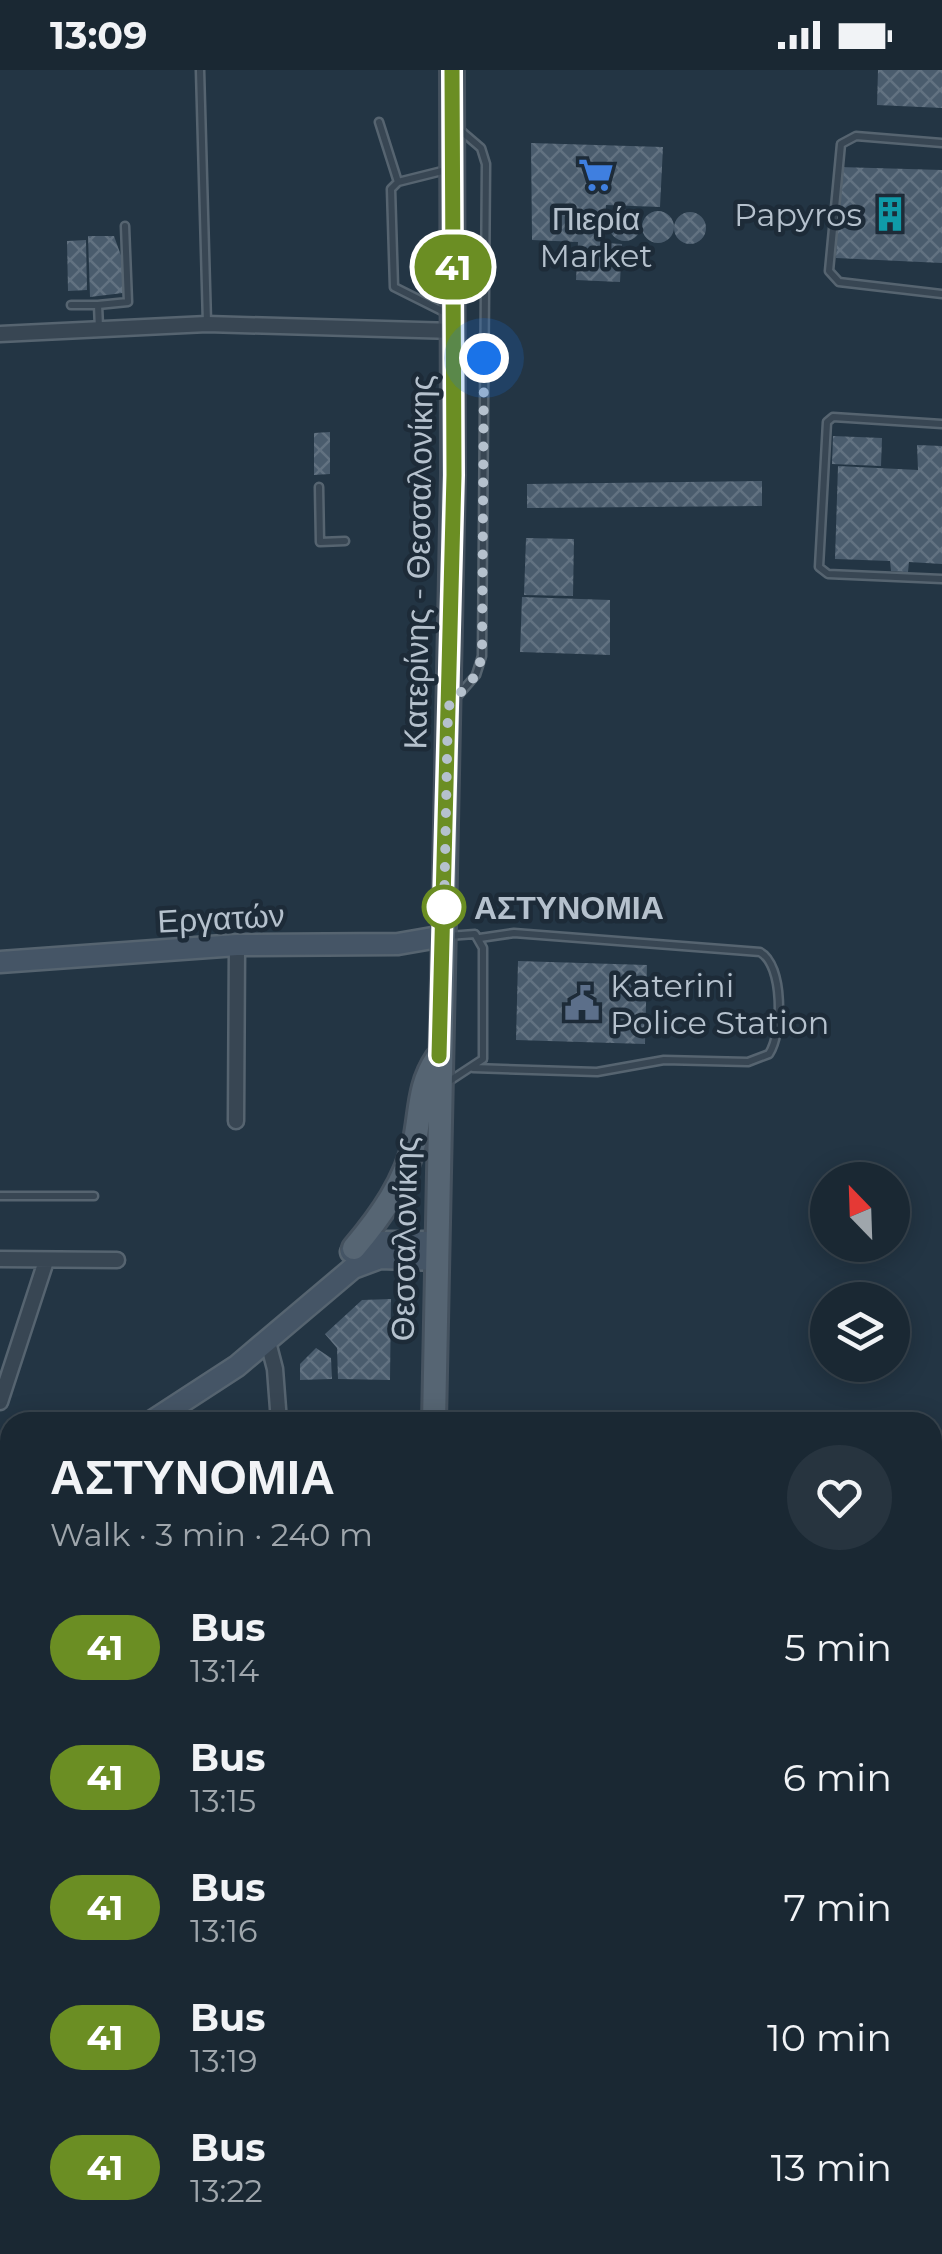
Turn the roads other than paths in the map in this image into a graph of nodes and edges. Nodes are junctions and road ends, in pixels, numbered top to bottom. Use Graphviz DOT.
graph roads {
  1 [pos="200,70"];
  2 [pos="452,70"];
  3 [pos="379,122"];
  4 [pos="451,123"];
  5 [pos="942,143"];
  6 [pos="452,168"];
  7 [pos="398,182"];
  8 [pos="124,226"];
  9 [pos="942,294"];
  10 [pos="71,304"];
  11 [pos="98,305"];
  12 [pos="207,324"];
  13 [pos="454,324"];
  14 [pos="98,329"];
  15 [pos="0,334"];
  16 [pos="942,424"];
  17 [pos="320,487"];
  18 [pos="345,541"];
  19 [pos="942,578"];
  20 [pos="448,707"];
  21 [pos="444,936"];
  22 [pos="480,938"];
  23 [pos="237,945"];
  24 [pos="0,962"];
  25 [pos="439,1056"];
  26 [pos="474,1068"];
  27 [pos="438,1101"];
  28 [pos="236,1122"];
  29 [pos="0,1196"];
  30 [pos="94,1196"];
  31 [pos="354,1248"];
  32 [pos="437,1251"];
  33 [pos="0,1259"];
  34 [pos="117,1260"];
  35 [pos="46,1261"];
  36 [pos="302,1312"];
  37 [pos="268,1342"];
  38 [pos="2,1392"];
  39 [pos="165,1412"];
  40 [pos="278,1412"];
  41 [pos="434,1412"];
  1 -- 12 [label="lane"];
  2 -- 4 [label="main road, Κατερίνης - Θεσσαλονίκης"];
  3 -- 7 [label="lane"];
  4 -- 6 [label="main road, Κατερίνης - Θεσσαλονίκης"];
  4 -- 20 [label="lane"];
  5 -- 9 [label="lane"];
  6 -- 7 [label="lane"];
  6 -- 13 [label="main road, Κατερίνης - Θεσσαλονίκης"];
  7 -- 13 [label="lane"];
  8 -- 11 [label="lane"];
  10 -- 11 [label="lane"];
  11 -- 14 [label="lane"];
  12 -- 13 [label="street"];
  12 -- 14 [label="street"];
  13 -- 20 [label="main road, Κατερίνης - Θεσσαλονίκης"];
  14 -- 15 [label="street"];
  16 -- 19 [label="lane"];
  17 -- 18 [label="lane"];
  20 -- 21 [label="main road, Κατερίνης - Θεσσαλονίκης"];
  21 -- 22 [label="lane"];
  21 -- 23 [label="main road, Εργατών"];
  21 -- 25 [label="main road, Κατερίνης - Θεσσαλονίκης"];
  22 -- 26 [label="lane"];
  22 -- 26 [label="lane"];
  23 -- 24 [label="main road, Εργατών"];
  23 -- 28 [label="street"];
  25 -- 27 [label="main road, Θεσσαλονίκης"];
  25 -- 31 [label="main road"];
  26 -- 27 [label="lane"];
  27 -- 32 [label="main road, Θεσσαλονίκης"];
  29 -- 30 [label="lane"];
  31 -- 32 [label="main road"];
  31 -- 36 [label="main road"];
  32 -- 36 [label="main road"];
  32 -- 41 [label="main road, Θεσσαλονίκης"];
  33 -- 35 [label="street"];
  34 -- 35 [label="street"];
  35 -- 38 [label="street"];
  36 -- 37 [label="main road"];
  37 -- 39 [label="main road"];
  37 -- 40 [label="street"];
}
